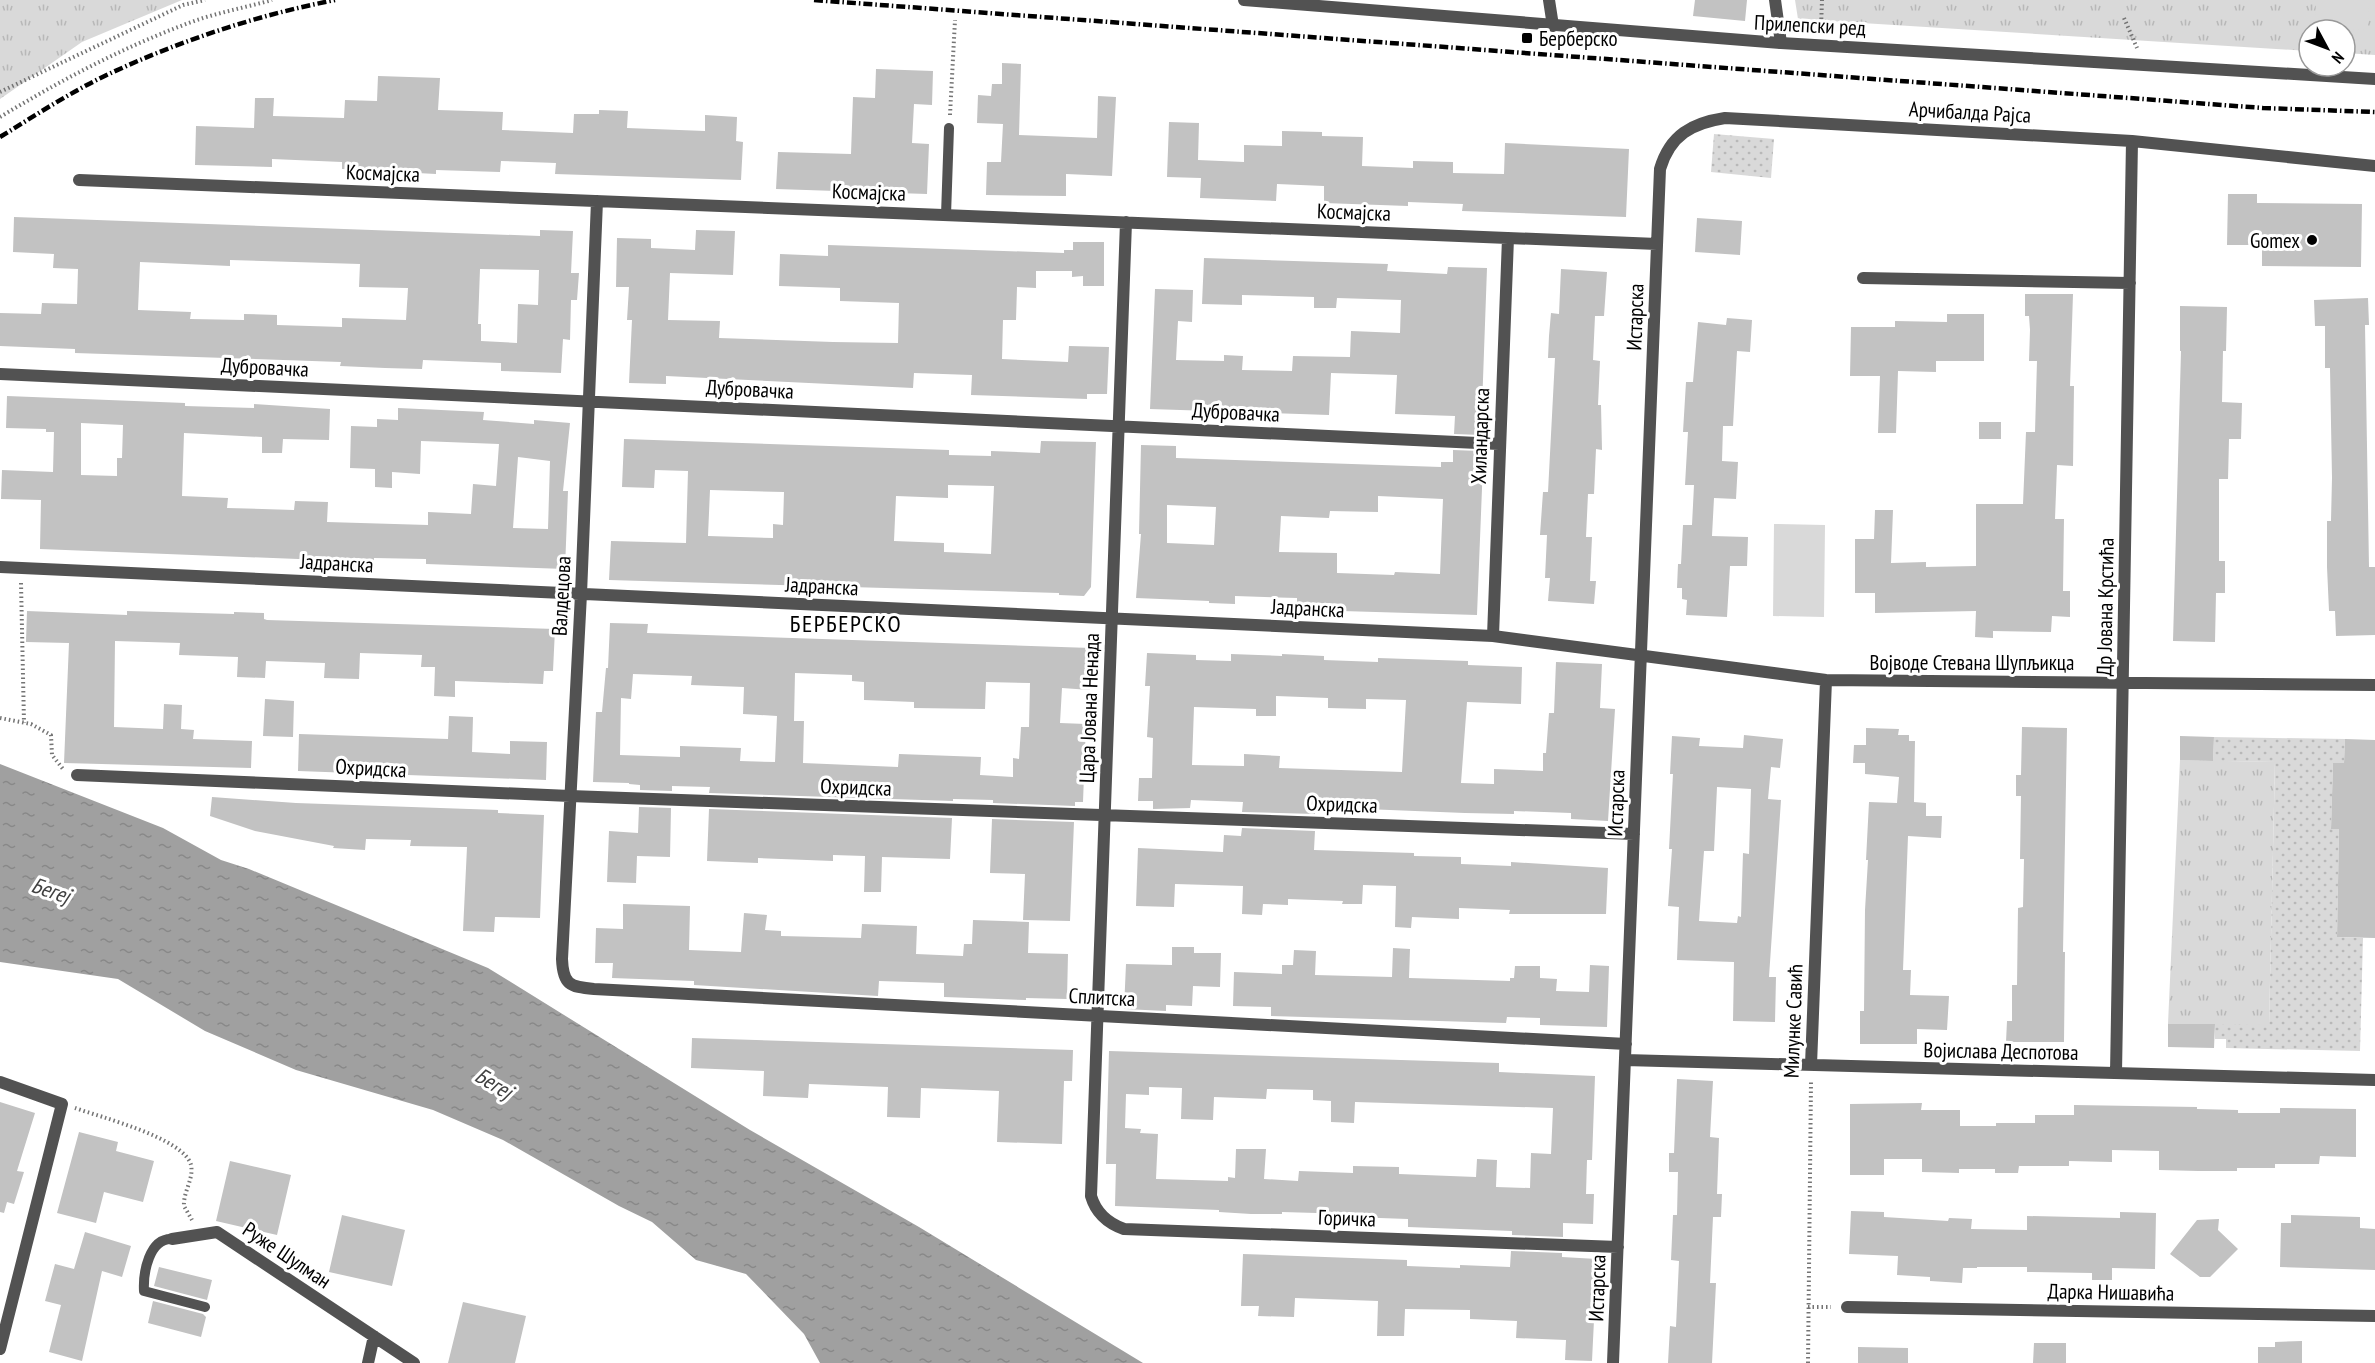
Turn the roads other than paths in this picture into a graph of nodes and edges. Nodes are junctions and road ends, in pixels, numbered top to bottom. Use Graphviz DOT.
graph roads {
  1 [pos="1244,0"];
  2 [pos="1549,0"];
  3 [pos="1774,0"];
  4 [pos="1305,3"];
  5 [pos="1553,26"];
  6 [pos="1781,43"];
  7 [pos="2375,79"];
  8 [pos="949,128"];
  9 [pos="2132,141"];
  10 [pos="2375,166"];
  11 [pos="79,180"];
  12 [pos="597,201"];
  13 [pos="946,215"];
  14 [pos="1126,222"];
  15 [pos="1508,238"];
  16 [pos="1657,244"];
  17 [pos="1863,278"];
  18 [pos="2130,283"];
  19 [pos="0,374"];
  20 [pos="589,401"];
  21 [pos="1119,426"];
  22 [pos="1499,444"];
  23 [pos="0,567"];
  24 [pos="581,594"];
  25 [pos="1112,618"];
  26 [pos="1493,636"];
  27 [pos="1642,654"];
  28 [pos="1826,680"];
  29 [pos="2123,682"];
  30 [pos="2375,685"];
  31 [pos="77,775"];
  32 [pos="570,796"];
  33 [pos="1105,815"];
  34 [pos="1634,834"];
  35 [pos="576,987"];
  36 [pos="1097,1016"];
  37 [pos="1626,1044"];
  38 [pos="1625,1060"];
  39 [pos="1811,1065"];
  40 [pos="2116,1073"];
  41 [pos="2375,1080"];
  42 [pos="0,1082"];
  43 [pos="1091,1196"];
  44 [pos="172,1239"];
  45 [pos="1618,1247"];
  46 [pos="205,1307"];
  47 [pos="1847,1307"];
  48 [pos="4,1315"];
  49 [pos="2375,1316"];
  50 [pos="374,1336"];
  51 [pos="0,1349"];
  52 [pos="368,1363"];
  53 [pos="414,1363"];
  54 [pos="1613,1363"];
  1 -- 4 [label="street, Прилепски ред"];
  2 -- 5 [label="street"];
  3 -- 6 [label="street"];
  4 -- 5 [label="street, Прилепски ред"];
  5 -- 6 [label="street, Прилепски ред"];
  6 -- 7 [label="street, Прилепски ред"];
  8 -- 13 [label="lane"];
  9 -- 10 [label="street, Арчибалда Рајса"];
  9 -- 16 [label="street, Арчибалда Рајса"];
  9 -- 18 [label="street, Др Јована Крстића"];
  11 -- 12 [label="street, Космајска"];
  12 -- 13 [label="street, Космајска"];
  12 -- 20 [label="street, Валдецова"];
  13 -- 14 [label="street, Космајска"];
  14 -- 15 [label="street, Космајска"];
  14 -- 21 [label="street, Цара Јована Ненада"];
  15 -- 16 [label="street, Космајска"];
  15 -- 22 [label="street, Хиландарска"];
  16 -- 27 [label="street, Истарска"];
  17 -- 18 [label="street"];
  18 -- 29 [label="street, Др Јована Крстића"];
  19 -- 20 [label="street, Дубровачка"];
  20 -- 21 [label="street, Дубровачка"];
  20 -- 24 [label="street, Валдецова"];
  21 -- 22 [label="street, Дубровачка"];
  21 -- 25 [label="street, Цара Јована Ненада"];
  22 -- 26 [label="street, Хиландарска"];
  23 -- 24 [label="street, Јадранска"];
  24 -- 25 [label="street, Јадранска"];
  24 -- 32 [label="street, Валдецова"];
  25 -- 26 [label="street, Јадранска"];
  25 -- 33 [label="street, Цара Јована Ненада"];
  26 -- 27 [label="street, Јадранска"];
  27 -- 28 [label="street, Војводе Стевана Шупљикца"];
  27 -- 34 [label="street, Истарска"];
  28 -- 29 [label="street, Војводе Стевана Шупљикца"];
  28 -- 39 [label="street, Милунке Савић"];
  29 -- 30 [label="street, Војводе Стевана Шупљикца"];
  29 -- 40 [label="street, Др Јована Крстића"];
  31 -- 32 [label="street, Охридска"];
  32 -- 33 [label="street, Охридска"];
  32 -- 35 [label="street, Валдецова"];
  33 -- 34 [label="street, Охридска"];
  33 -- 36 [label="street, Цара Јована Ненада"];
  34 -- 37 [label="street, Истарска"];
  35 -- 36 [label="street, Сплитска"];
  36 -- 37 [label="street, Сплитска"];
  36 -- 43 [label="street, Цара Јована Ненада"];
  37 -- 38 [label="street, Истарска"];
  38 -- 39 [label="street, Војислава Деспотова"];
  38 -- 45 [label="street, Истарска"];
  39 -- 40 [label="street, Војислава Деспотова"];
  40 -- 41 [label="street, Војислава Деспотова"];
  42 -- 48 [label="street"];
  43 -- 45 [label="street, Горичка"];
  44 -- 46 [label="lane"];
  44 -- 50 [label="street, Руже Шулман"];
  45 -- 54 [label="street, Истарска"];
  47 -- 49 [label="street, Дарка Нишавића"];
  48 -- 51 [label="street"];
  50 -- 52 [label="street"];
  50 -- 53 [label="street, Руже Шулман"];
}
